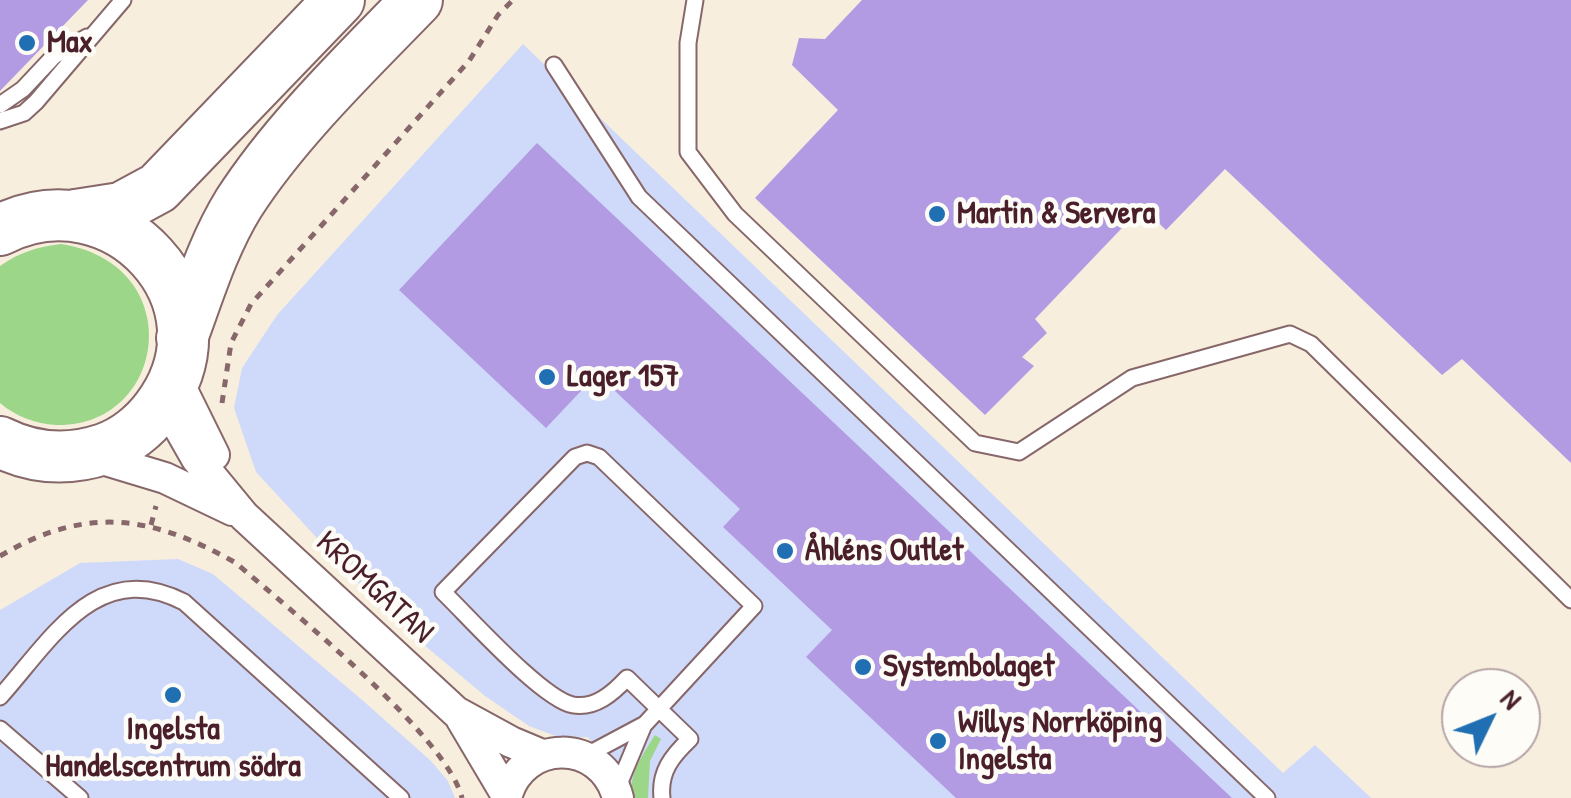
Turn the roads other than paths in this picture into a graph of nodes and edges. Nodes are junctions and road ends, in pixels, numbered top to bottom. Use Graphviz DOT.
graph roads {
  1 [pos="339,0"];
  2 [pos="417,0"];
  3 [pos="695,0"];
  4 [pos="116,3"];
  5 [pos="98,30"];
  6 [pos="554,65"];
  7 [pos="0,104"];
  8 [pos="0,121"];
  9 [pos="76,215"];
  10 [pos="0,230"];
  11 [pos="174,371"];
  12 [pos="0,442"];
  13 [pos="45,458"];
  14 [pos="244,516"];
  15 [pos="1571,600"];
  16 [pos="0,698"];
  17 [pos="659,709"];
  18 [pos="456,712"];
  19 [pos="645,724"];
  20 [pos="0,729"];
  21 [pos="542,755"];
  22 [pos="586,756"];
  23 [pos="617,794"];
  24 [pos="506,796"];
  25 [pos="80,798"];
  26 [pos="401,798"];
  27 [pos="662,798"];
  28 [pos="1267,798"];
  1 -- 9 [label="highway"];
  2 -- 11 [label="highway"];
  3 -- 15 [label="lane"];
  4 -- 5 [label="lane"];
  5 -- 7 [label="lane"];
  5 -- 8 [label="lane"];
  6 -- 28 [label="lane"];
  9 -- 10 [label="highway"];
  9 -- 11 [label="highway"];
  11 -- 13 [label="highway"];
  11 -- 14 [label="street, KROMGATAN"];
  12 -- 13 [label="highway"];
  13 -- 14 [label="street, KROMGATAN"];
  14 -- 18 [label="street, KROMGATAN"];
  16 -- 26 [label="lane"];
  17 -- 17 [label="lane"];
  17 -- 19 [label="lane"];
  17 -- 27 [label="lane"];
  18 -- 21 [label="street, KROMGATAN"];
  18 -- 24 [label="street, KROMGATAN"];
  19 -- 22 [label="lane"];
  19 -- 23 [label="lane"];
  20 -- 25 [label="lane"];
  21 -- 22 [label="street"];
  21 -- 24 [label="street"];
  22 -- 23 [label="street"];
}
